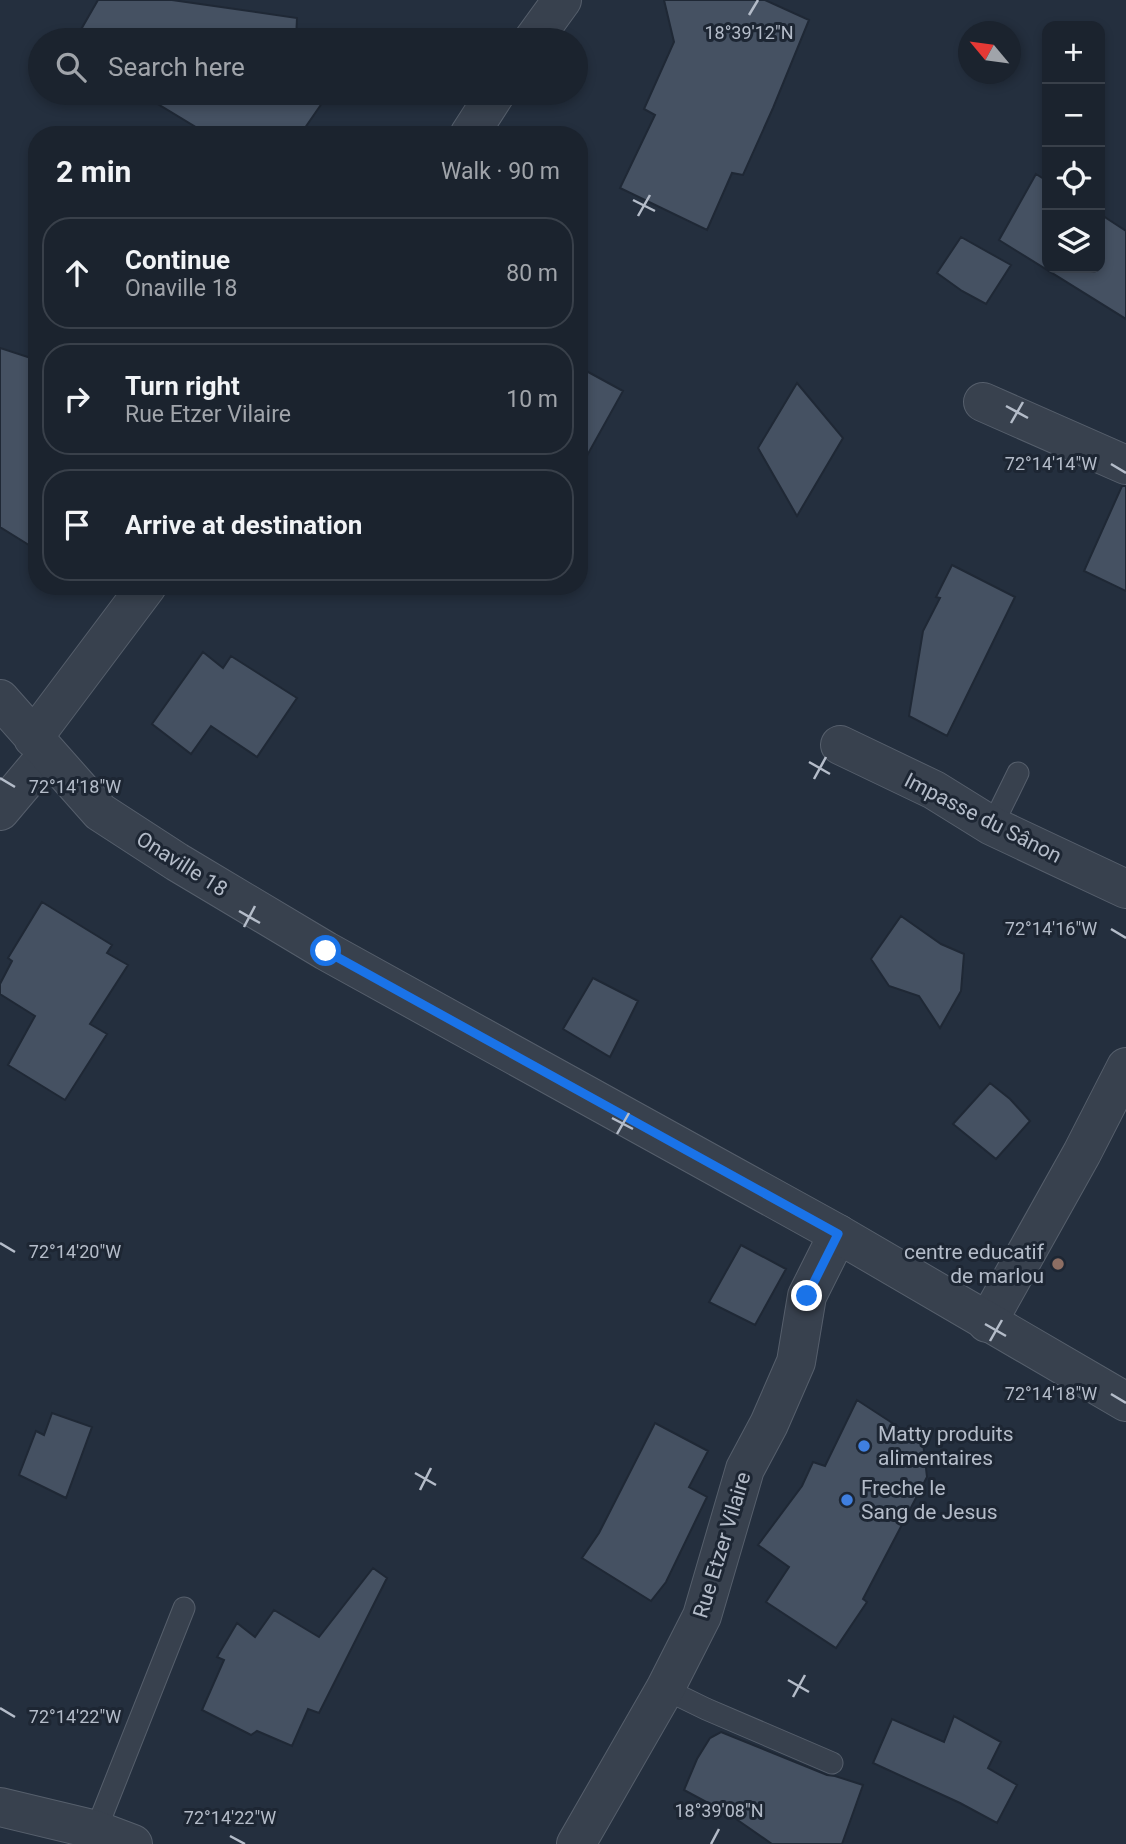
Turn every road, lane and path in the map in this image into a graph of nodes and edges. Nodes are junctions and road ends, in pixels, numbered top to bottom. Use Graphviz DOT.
graph roads {
  1 [pos="552,3"];
  2 [pos="539,28"];
  3 [pos="488,105"];
  4 [pos="475,126"];
  5 [pos="983,402"];
  6 [pos="1126,465"];
  7 [pos="141,595"];
  8 [pos="0,699"];
  9 [pos="840,745"];
  10 [pos="40,746"];
  11 [pos="1018,772"];
  12 [pos="0,811"];
  13 [pos="992,826"];
  14 [pos="1126,889"];
  15 [pos="1126,1067"];
  16 [pos="838,1234"];
  17 [pos="987,1323"];
  18 [pos="1126,1402"];
  19 [pos="184,1608"];
  20 [pos="665,1689"];
  21 [pos="832,1763"];
  22 [pos="0,1807"];
  23 [pos="96,1830"];
  24 [pos="133,1844"];
  25 [pos="576,1844"];
  1 -- 2 [label="street"];
  3 -- 4 [label="street"];
  5 -- 6 [label="street"];
  7 -- 10 [label="street"];
  8 -- 10 [label="street, Onaville 18"];
  9 -- 13 [label="street, Impasse du Sânon"];
  10 -- 12 [label="street"];
  10 -- 16 [label="street, Onaville 18"];
  11 -- 13 [label="lane"];
  13 -- 14 [label="street, Impasse du Sânon"];
  15 -- 17 [label="street"];
  16 -- 17 [label="street, Onaville 18"];
  16 -- 20 [label="street, Rue Etzer Vilaire"];
  17 -- 18 [label="street, Onaville 18"];
  19 -- 23 [label="lane"];
  20 -- 21 [label="lane"];
  20 -- 25 [label="street, Rue Etzer Vilaire"];
  22 -- 23 [label="street"];
  23 -- 24 [label="street"];
}
